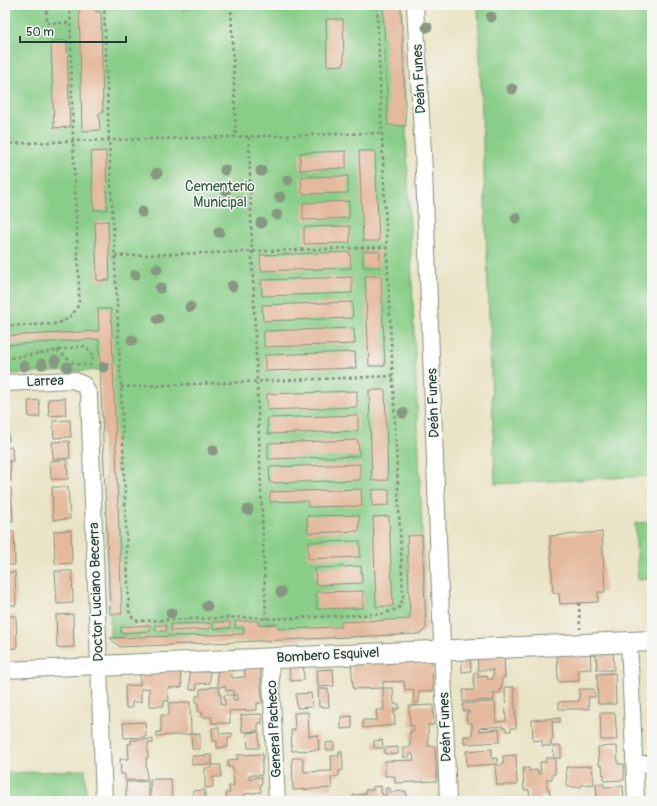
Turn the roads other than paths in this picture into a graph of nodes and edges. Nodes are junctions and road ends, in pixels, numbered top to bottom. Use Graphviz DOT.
graph roads {
  1 [pos="415,5"];
  2 [pos="5,383"];
  3 [pos="84,385"];
  4 [pos="652,641"];
  5 [pos="629,642"];
  6 [pos="442,650"];
  7 [pos="270,658"];
  8 [pos="99,666"];
  9 [pos="5,670"];
  10 [pos="635,764"];
  11 [pos="652,764"];
  12 [pos="104,801"];
  13 [pos="277,801"];
  14 [pos="448,801"];
  15 [pos="636,801"];
  1 -- 6 [label="street, Deán Funes"];
  2 -- 3 [label="street, Larrea"];
  3 -- 8 [label="street, Doctor Luciano Becerra"];
  4 -- 5 [label="street, Bombero Esquivel"];
  5 -- 6 [label="street, Bombero Esquivel"];
  5 -- 10 [label="street"];
  6 -- 7 [label="street, Bombero Esquivel"];
  6 -- 14 [label="street, Deán Funes"];
  7 -- 8 [label="street, Bombero Esquivel"];
  7 -- 13 [label="street, General Pacheco"];
  8 -- 9 [label="street, Bombero Esquivel"];
  8 -- 12 [label="street, Doctor Luciano Becerra"];
  10 -- 11 [label="street"];
  10 -- 15 [label="street"];
}
